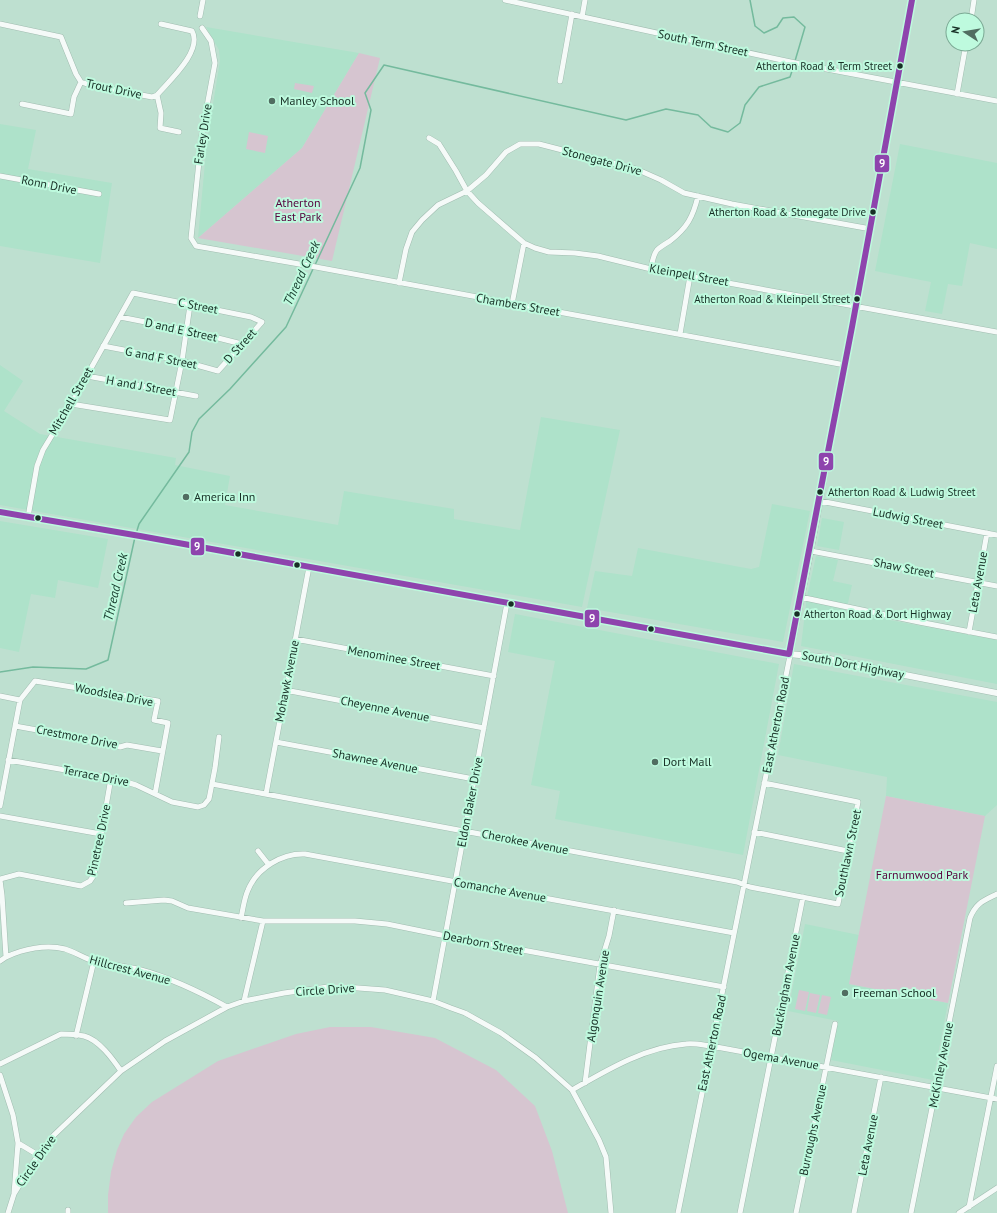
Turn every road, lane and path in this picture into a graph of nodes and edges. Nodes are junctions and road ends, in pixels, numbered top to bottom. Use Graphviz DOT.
graph roads {
  1 [pos="203,0"];
  2 [pos="505,0"];
  3 [pos="586,0"];
  4 [pos="912,0"];
  5 [pos="974,0"];
  6 [pos="972,12"];
  7 [pos="572,14"];
  8 [pos="200,16"];
  9 [pos="582,17"];
  10 [pos="0,24"];
  11 [pos="161,24"];
  12 [pos="202,28"];
  13 [pos="965,52"];
  14 [pos="560,81"];
  15 [pos="81,82"];
  16 [pos="898,83"];
  17 [pos="957,94"];
  18 [pos="157,95"];
  19 [pos="997,101"];
  20 [pos="22,104"];
  21 [pos="179,132"];
  22 [pos="429,138"];
  23 [pos="0,176"];
  24 [pos="467,191"];
  25 [pos="99,194"];
  26 [pos="698,196"];
  27 [pos="871,230"];
  28 [pos="193,242"];
  29 [pos="524,243"];
  30 [pos="651,269"];
  31 [pos="690,276"];
  32 [pos="399,283"];
  33 [pos="133,293"];
  34 [pos="512,304"];
  35 [pos="190,305"];
  36 [pos="857,306"];
  37 [pos="120,317"];
  38 [pos="262,322"];
  39 [pos="186,330"];
  40 [pos="997,332"];
  41 [pos="680,334"];
  42 [pos="242,344"];
  43 [pos="103,346"];
  44 [pos="182,361"];
  45 [pos="845,365"];
  46 [pos="218,370"];
  47 [pos="87,376"];
  48 [pos="176,392"];
  49 [pos="196,396"];
  50 [pos="71,404"];
  51 [pos="820,501"];
  52 [pos="0,512"];
  53 [pos="28,517"];
  54 [pos="987,533"];
  55 [pos="997,535"];
  56 [pos="811,551"];
  57 [pos="309,567"];
  58 [pos="978,582"];
  59 [pos="997,586"];
  60 [pos="800,597"];
  61 [pos="507,603"];
  62 [pos="969,632"];
  63 [pos="997,637"];
  64 [pos="295,639"];
  65 [pos="790,654"];
  66 [pos="494,676"];
  67 [pos="285,690"];
  68 [pos="997,692"];
  69 [pos="0,696"];
  70 [pos="20,700"];
  71 [pos="15,726"];
  72 [pos="484,728"];
  73 [pos="219,737"];
  74 [pos="276,742"];
  75 [pos="162,751"];
  76 [pos="8,760"];
  77 [pos="111,778"];
  78 [pos="474,779"];
  79 [pos="764,783"];
  80 [pos="212,784"];
  81 [pos="155,794"];
  82 [pos="266,794"];
  83 [pos="0,806"];
  84 [pos="0,816"];
  85 [pos="464,831"];
  86 [pos="754,832"];
  87 [pos="101,834"];
  88 [pos="258,850"];
  89 [pos="848,851"];
  90 [pos="269,865"];
  91 [pos="0,880"];
  92 [pos="456,882"];
  93 [pos="744,884"];
  94 [pos="997,894"];
  95 [pos="804,897"];
  96 [pos="126,903"];
  97 [pos="838,904"];
  98 [pos="614,910"];
  99 [pos="241,918"];
  100 [pos="263,921"];
  101 [pos="734,933"];
  102 [pos="446,936"];
  103 [pos="6,957"];
  104 [pos="0,961"];
  105 [pos="94,961"];
  106 [pos="600,965"];
  107 [pos="724,987"];
  108 [pos="244,1001"];
  109 [pos="433,1001"];
  110 [pos="227,1007"];
  111 [pos="835,1024"];
  112 [pos="76,1036"];
  113 [pos="711,1046"];
  114 [pos="771,1057"];
  115 [pos="0,1064"];
  116 [pos="997,1066"];
  117 [pos="826,1067"];
  118 [pos="121,1071"];
  119 [pos="0,1075"];
  120 [pos="881,1077"];
  121 [pos="585,1083"];
  122 [pos="936,1088"];
  123 [pos="572,1090"];
  124 [pos="991,1098"];
  125 [pos="997,1099"];
  126 [pos="18,1143"];
  127 [pos="38,1155"];
  128 [pos="997,1188"];
  129 [pos="14,1194"];
  130 [pos="969,1206"];
  131 [pos="8,1213"];
  132 [pos="611,1213"];
  133 [pos="678,1213"];
  134 [pos="740,1213"];
  135 [pos="796,1213"];
  136 [pos="854,1213"];
  137 [pos="912,1213"];
  138 [pos="959,1213"];
  1 -- 8 [label="street"];
  2 -- 7 [label="street, South Term Street"];
  3 -- 9 [label="street"];
  4 -- 16 [label="street, East Atherton Road"];
  5 -- 6 [label="street"];
  7 -- 9 [label="street, South Term Street"];
  7 -- 14 [label="street"];
  9 -- 16 [label="street, South Term Street"];
  10 -- 15 [label="street, Trout Drive"];
  11 -- 18 [label="street, Trout Drive"];
  12 -- 28 [label="street, Farley Drive"];
  13 -- 17 [label="street"];
  15 -- 18 [label="street, Trout Drive"];
  15 -- 20 [label="street"];
  16 -- 17 [label="street, South Term Street"];
  16 -- 27 [label="street, East Atherton Road"];
  17 -- 19 [label="street, South Term Street"];
  18 -- 21 [label="street"];
  22 -- 24 [label="street, Kleinpell Street"];
  23 -- 25 [label="street, Ronn Drive"];
  24 -- 26 [label="street, Stonegate Drive"];
  24 -- 29 [label="street, Kleinpell Street"];
  24 -- 32 [label="street, Stonegate Drive"];
  26 -- 27 [label="street, Stonegate Drive"];
  26 -- 30 [label="street"];
  27 -- 36 [label="street, East Atherton Road"];
  28 -- 32 [label="street, Chambers Street"];
  29 -- 30 [label="street, Kleinpell Street"];
  29 -- 34 [label="street"];
  30 -- 31 [label="street, Kleinpell Street"];
  31 -- 36 [label="street, Kleinpell Street"];
  31 -- 41 [label="street"];
  32 -- 34 [label="street, Chambers Street"];
  33 -- 35 [label="street, C Street"];
  33 -- 37 [label="street, Mitchell Street"];
  34 -- 41 [label="street, Chambers Street"];
  35 -- 38 [label="street, C Street"];
  35 -- 39 [label="street"];
  36 -- 40 [label="street, Kleinpell Street"];
  36 -- 45 [label="street, East Atherton Road"];
  37 -- 39 [label="street, D and E Street"];
  37 -- 43 [label="street, Mitchell Street"];
  38 -- 42 [label="street, D Street"];
  39 -- 42 [label="street, D and E Street"];
  39 -- 44 [label="street"];
  41 -- 45 [label="street, Chambers Street"];
  42 -- 46 [label="street, D Street"];
  43 -- 44 [label="street, G and F Street"];
  43 -- 47 [label="street, Mitchell Street"];
  44 -- 46 [label="street, G and F Street"];
  44 -- 48 [label="street"];
  45 -- 51 [label="street, East Atherton Road"];
  47 -- 48 [label="street, H and J Street"];
  47 -- 50 [label="street, Mitchell Street"];
  48 -- 49 [label="street, H and J Street"];
  48 -- 50 [label="street"];
  50 -- 53 [label="street, Mitchell Street"];
  51 -- 54 [label="street, Ludwig Street"];
  51 -- 56 [label="street, East Atherton Road"];
  52 -- 53 [label="main road, South Dort Highway"];
  53 -- 57 [label="main road, South Dort Highway"];
  54 -- 55 [label="street, Ludwig Street"];
  54 -- 58 [label="street, Leta Avenue"];
  56 -- 58 [label="street, Shaw Street"];
  56 -- 60 [label="street, East Atherton Road"];
  57 -- 61 [label="main road, South Dort Highway"];
  57 -- 64 [label="street, Mohawk Avenue"];
  58 -- 59 [label="street, Shaw Street"];
  58 -- 62 [label="street, Leta Avenue"];
  60 -- 62 [label="street"];
  60 -- 65 [label="street, East Atherton Road"];
  61 -- 65 [label="main road, South Dort Highway"];
  61 -- 66 [label="street, Eldon Baker Drive"];
  62 -- 63 [label="street"];
  64 -- 66 [label="street, Menominee Street"];
  64 -- 67 [label="street, Mohawk Avenue"];
  65 -- 68 [label="main road, South Dort Highway"];
  65 -- 79 [label="street, East Atherton Road"];
  66 -- 72 [label="street, Eldon Baker Drive"];
  67 -- 72 [label="street, Cheyenne Avenue"];
  67 -- 74 [label="street, Mohawk Avenue"];
  69 -- 70 [label="street"];
  70 -- 71 [label="street, Woodslea Drive"];
  70 -- 75 [label="street, Woodslea Drive"];
  71 -- 75 [label="street, Crestmore Drive"];
  71 -- 76 [label="street, Woodslea Drive"];
  72 -- 78 [label="street, Eldon Baker Drive"];
  73 -- 80 [label="street"];
  74 -- 78 [label="street, Shawnee Avenue"];
  74 -- 82 [label="street, Mohawk Avenue"];
  75 -- 81 [label="street"];
  76 -- 77 [label="street, Terrace Drive"];
  76 -- 83 [label="street, Woodslea Drive"];
  77 -- 81 [label="street, Terrace Drive"];
  77 -- 87 [label="street, Pinetree Drive"];
  78 -- 85 [label="street, Eldon Baker Drive"];
  79 -- 86 [label="street, East Atherton Road"];
  79 -- 89 [label="street, Southlawn Street"];
  80 -- 81 [label="street, Terrace Drive"];
  80 -- 82 [label="street, Cherokee Avenue"];
  82 -- 85 [label="street, Cherokee Avenue"];
  84 -- 87 [label="street"];
  85 -- 92 [label="street, Eldon Baker Drive"];
  85 -- 93 [label="street, Cherokee Avenue"];
  86 -- 89 [label="street"];
  86 -- 93 [label="street, East Atherton Road"];
  87 -- 91 [label="street, Pinetree Drive"];
  88 -- 90 [label="street"];
  89 -- 97 [label="street, Southlawn Street"];
  90 -- 92 [label="street, Comanche Avenue"];
  90 -- 99 [label="street, Comanche Avenue"];
  91 -- 103 [label="street"];
  92 -- 98 [label="street, Comanche Avenue"];
  92 -- 102 [label="street, Eldon Baker Drive"];
  93 -- 95 [label="street, Cherokee Avenue"];
  93 -- 101 [label="street, East Atherton Road"];
  94 -- 122 [label="street, McKinley Avenue"];
  95 -- 97 [label="street, Cherokee Avenue"];
  95 -- 114 [label="street, Buckingham Avenue"];
  96 -- 99 [label="street, Dearborn Street"];
  98 -- 101 [label="street, Comanche Avenue"];
  98 -- 106 [label="street, Algonquin Avenue"];
  99 -- 100 [label="street, Dearborn Street"];
  100 -- 102 [label="street, Dearborn Street"];
  100 -- 108 [label="street"];
  101 -- 107 [label="street, East Atherton Road"];
  102 -- 106 [label="street, Dearborn Street"];
  102 -- 109 [label="street, Eldon Baker Drive"];
  103 -- 104 [label="street"];
  103 -- 105 [label="street, Hillcrest Avenue"];
  105 -- 110 [label="street, Hillcrest Avenue"];
  105 -- 112 [label="street"];
  106 -- 107 [label="street, Dearborn Street"];
  106 -- 121 [label="street, Algonquin Avenue"];
  107 -- 113 [label="street, East Atherton Road"];
  108 -- 109 [label="street, Circle Drive"];
  108 -- 110 [label="street, Circle Drive"];
  109 -- 123 [label="street, Circle Drive"];
  110 -- 118 [label="street, Circle Drive"];
  111 -- 117 [label="street, Burroughs Avenue"];
  112 -- 115 [label="street"];
  112 -- 118 [label="street"];
  113 -- 114 [label="street, Ogema Avenue"];
  113 -- 121 [label="street, Ogema Avenue"];
  113 -- 133 [label="street, East Atherton Road"];
  114 -- 117 [label="street, Ogema Avenue"];
  114 -- 134 [label="street, Buckingham Avenue"];
  116 -- 124 [label="street"];
  117 -- 120 [label="street, Ogema Avenue"];
  117 -- 135 [label="street, Burroughs Avenue"];
  118 -- 127 [label="street, Circle Drive"];
  119 -- 126 [label="street"];
  120 -- 122 [label="street, Ogema Avenue"];
  120 -- 136 [label="street, Leta Avenue"];
  121 -- 123 [label="street, Ogema Avenue"];
  122 -- 124 [label="street, Ogema Avenue"];
  122 -- 137 [label="street, McKinley Avenue"];
  123 -- 132 [label="street, Circle Drive"];
  124 -- 125 [label="street, Ogema Avenue"];
  124 -- 130 [label="street"];
  126 -- 127 [label="street"];
  126 -- 129 [label="street"];
  127 -- 129 [label="street, Circle Drive"];
  128 -- 130 [label="street"];
  129 -- 131 [label="street, Circle Drive"];
  130 -- 138 [label="street"];
}
